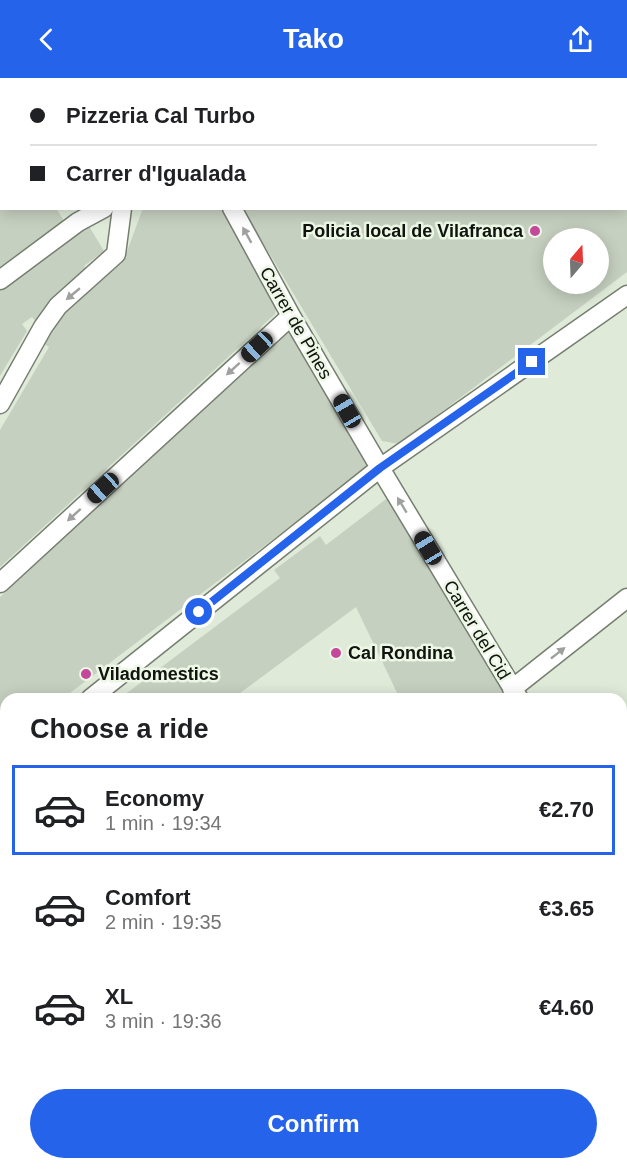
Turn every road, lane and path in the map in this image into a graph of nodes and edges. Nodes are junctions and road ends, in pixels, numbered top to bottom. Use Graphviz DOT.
graph roads {
  1 [pos="95,210"];
  2 [pos="122,210"];
  3 [pos="233,210"];
  4 [pos="74,215"];
  5 [pos="0,280"];
  6 [pos="627,295"];
  7 [pos="291,316"];
  8 [pos="0,404"];
  9 [pos="380,468"];
  10 [pos="0,583"];
  11 [pos="627,598"];
  12 [pos="98,693"];
  13 [pos="514,693"];
  14 [pos="516,693"];
  1 -- 4 [label="street"];
  2 -- 8 [label="street, one-way"];
  7 -- 3 [label="street, Carrer de Pines, one-way"];
  4 -- 5 [label="street"];
  6 -- 9 [label="street"];
  7 -- 9 [label="street, Carrer de Pines"];
  7 -- 10 [label="street, one-way"];
  9 -- 12 [label="street"];
  13 -- 9 [label="street, Carrer del Cid, one-way"];
  14 -- 11 [label="street, one-way"];
}
